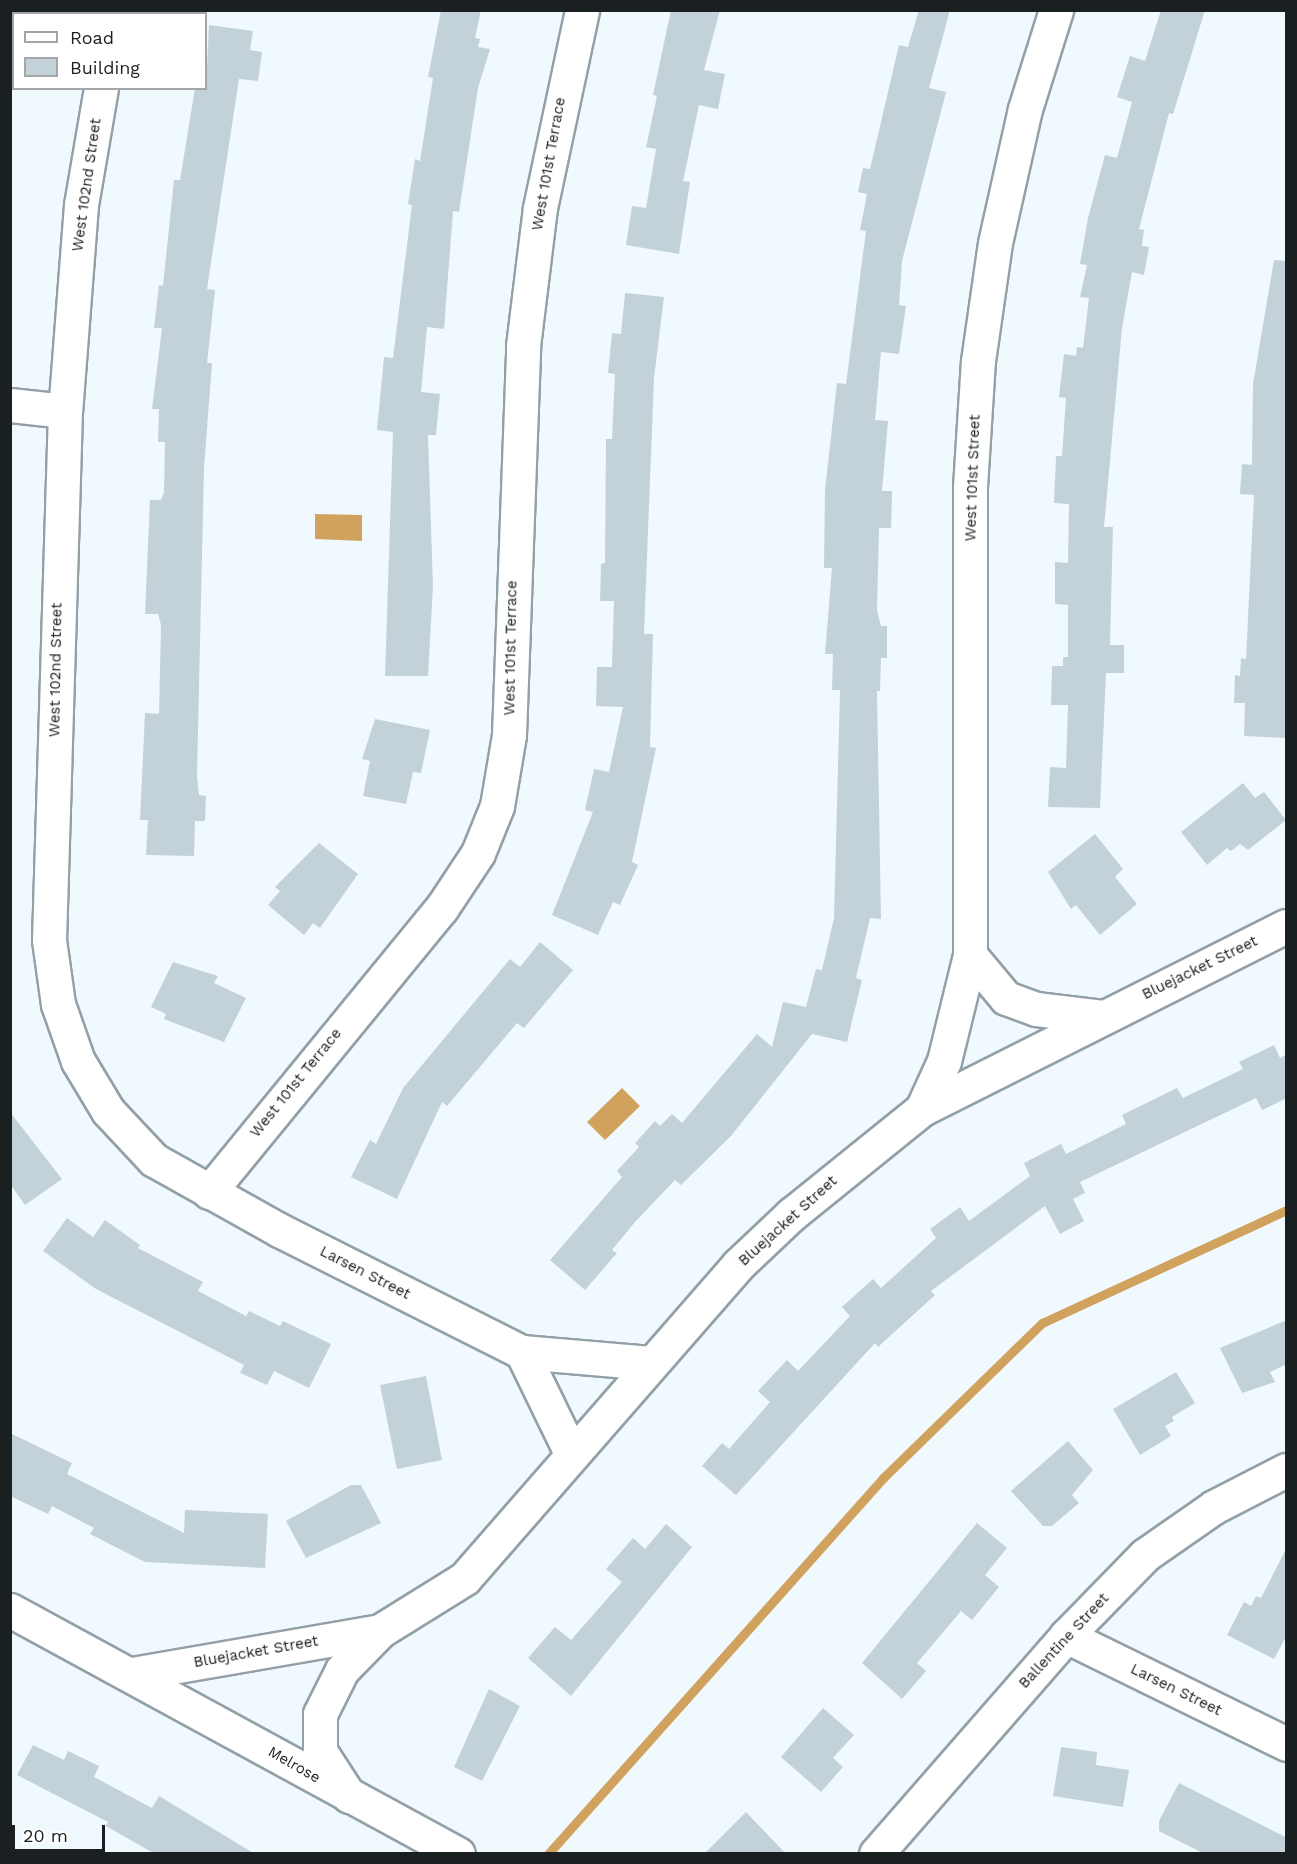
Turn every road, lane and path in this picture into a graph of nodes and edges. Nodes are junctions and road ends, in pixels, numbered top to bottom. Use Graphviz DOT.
graph roads {
  1 [pos="582,10"];
  2 [pos="1056,10"];
  3 [pos="101,90"];
  4 [pos="10,405"];
  5 [pos="65,411"];
  6 [pos="1287,926"];
  7 [pos="969,955"];
  8 [pos="1103,1017"];
  9 [pos="922,1108"];
  10 [pos="209,1192"];
  11 [pos="522,1352"];
  12 [pos="651,1362"];
  13 [pos="571,1453"];
  14 [pos="1287,1470"];
  15 [pos="10,1610"];
  16 [pos="380,1631"];
  17 [pos="1066,1636"];
  18 [pos="132,1674"];
  19 [pos="1287,1744"];
  20 [pos="349,1796"];
  21 [pos="458,1854"];
  22 [pos="876,1854"];
  1 -- 10 [label="street, West 101st Terrace"];
  2 -- 7 [label="street, West 101st Street"];
  3 -- 5 [label="street, West 102nd Street"];
  4 -- 5 [label="street"];
  5 -- 10 [label="street, West 102nd Street"];
  6 -- 8 [label="street, Bluejacket Street"];
  7 -- 8 [label="street"];
  7 -- 9 [label="street, West 101st Street"];
  8 -- 9 [label="street, Bluejacket Street"];
  9 -- 12 [label="street, Bluejacket Street"];
  10 -- 11 [label="street, Larsen Street"];
  11 -- 12 [label="street, Larsen Street"];
  11 -- 13 [label="street"];
  12 -- 13 [label="street, Bluejacket Street"];
  13 -- 16 [label="street, Bluejacket Street"];
  14 -- 17 [label="street, Ballentine Street"];
  15 -- 18 [label="street, Melrose"];
  16 -- 18 [label="street, Bluejacket Street"];
  16 -- 20 [label="street, Bluejacket Street"];
  17 -- 19 [label="street, Larsen Street"];
  17 -- 22 [label="street, Ballentine Street"];
  18 -- 20 [label="street, Melrose"];
  20 -- 21 [label="street, Melrose"];
}
